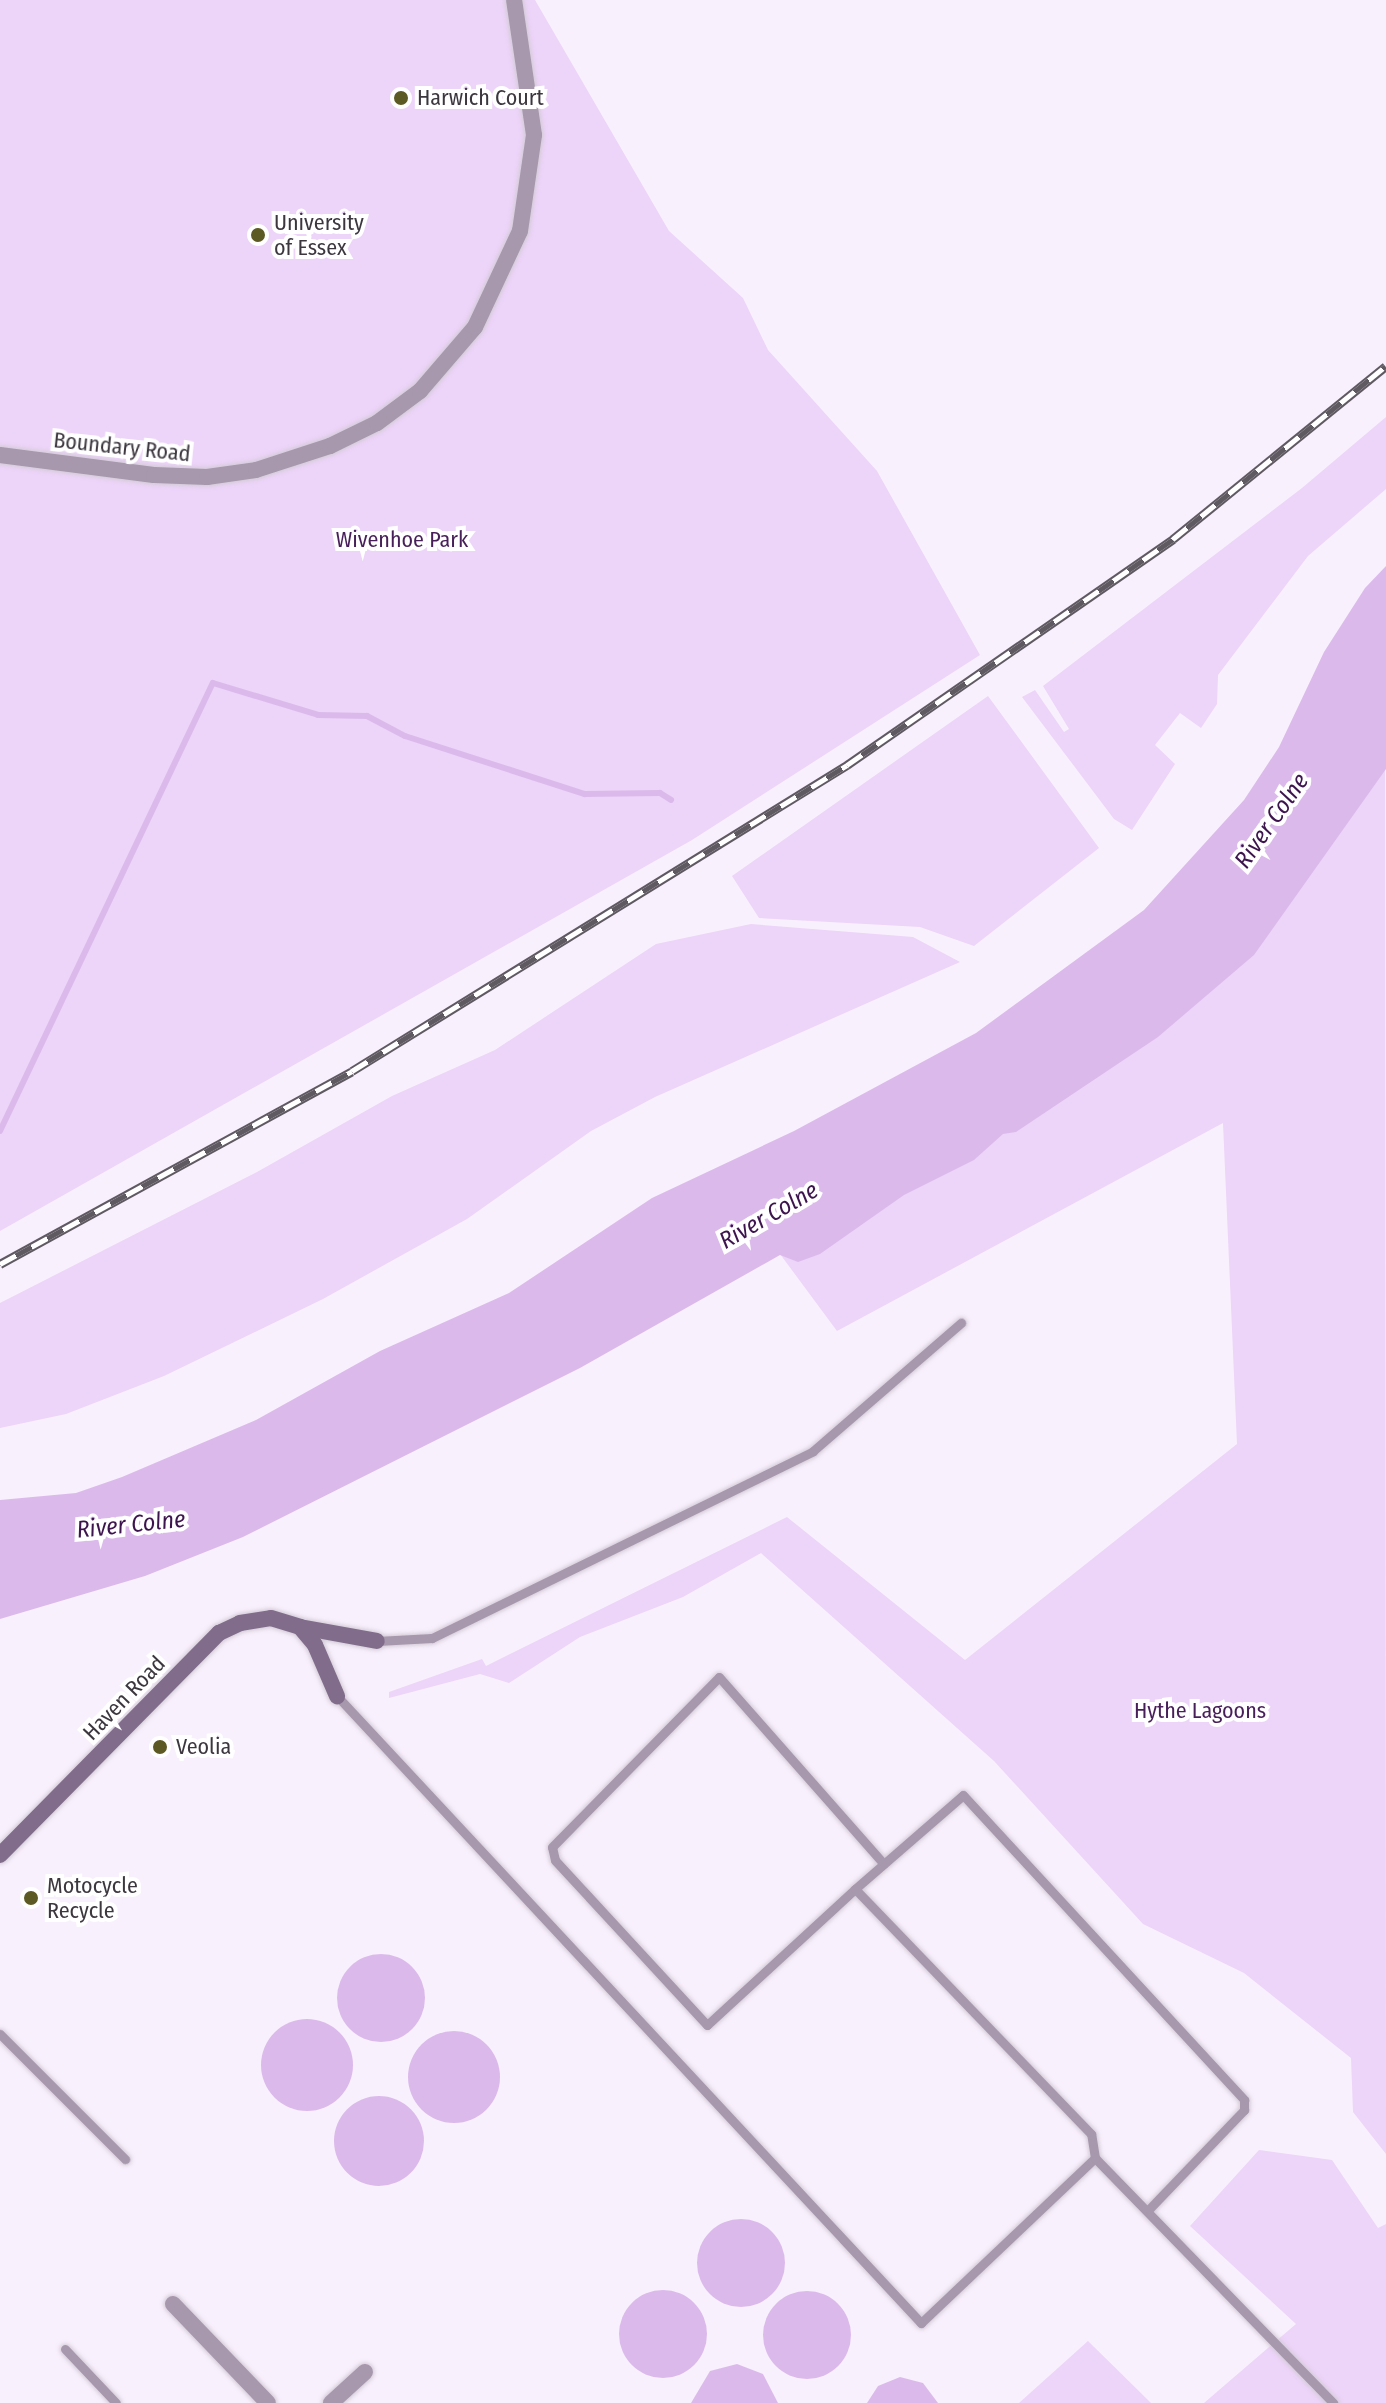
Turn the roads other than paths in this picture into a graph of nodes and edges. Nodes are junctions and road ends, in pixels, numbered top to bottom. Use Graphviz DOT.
graph roads {
  1 [pos="514,0"];
  2 [pos="0,455"];
  3 [pos="961,1323"];
  4 [pos="300,1627"];
  5 [pos="377,1641"];
  6 [pos="337,1696"];
  7 [pos="0,1855"];
  8 [pos="884,1864"];
  9 [pos="855,1889"];
  10 [pos="0,2034"];
  11 [pos="1095,2158"];
  12 [pos="125,2159"];
  13 [pos="1147,2211"];
  14 [pos="173,2304"];
  15 [pos="65,2349"];
  16 [pos="365,2372"];
  17 [pos="116,2403"];
  18 [pos="268,2403"];
  19 [pos="331,2403"];
  20 [pos="1333,2403"];
  1 -- 2 [label="street, Boundary Road"];
  3 -- 5 [label="lane"];
  4 -- 5 [label="street, Haven Road"];
  4 -- 6 [label="street"];
  4 -- 7 [label="street, Haven Road"];
  6 -- 11 [label="lane"];
  8 -- 9 [label="lane"];
  8 -- 9 [label="lane"];
  8 -- 13 [label="lane"];
  9 -- 11 [label="lane"];
  10 -- 12 [label="lane"];
  11 -- 13 [label="lane"];
  13 -- 20 [label="lane"];
  14 -- 18 [label="street"];
  15 -- 17 [label="lane"];
  16 -- 19 [label="street"];
}
